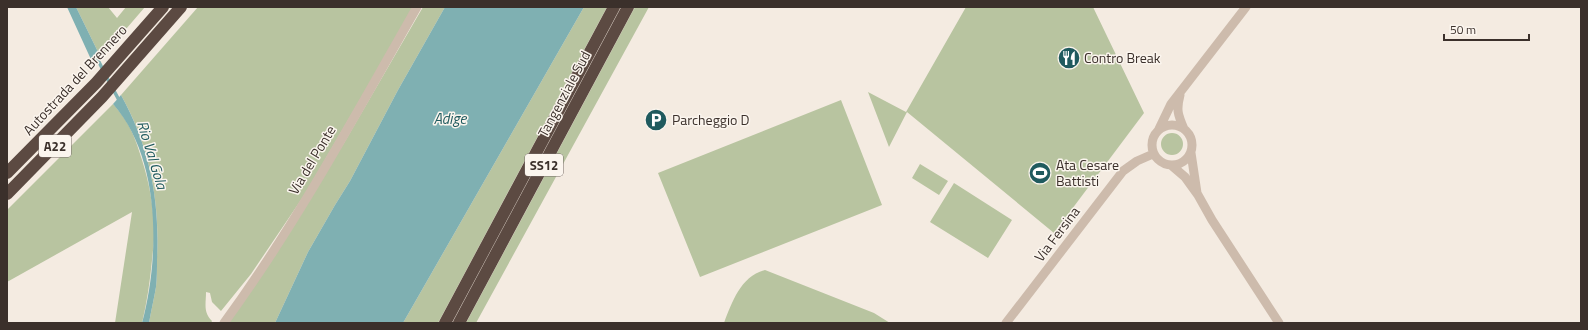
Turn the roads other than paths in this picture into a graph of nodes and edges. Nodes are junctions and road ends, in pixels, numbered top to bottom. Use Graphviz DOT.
graph roads {
  1 [pos="162,7"];
  2 [pos="181,7"];
  3 [pos="416,7"];
  4 [pos="614,7"];
  5 [pos="628,7"];
  6 [pos="1246,7"];
  7 [pos="1181,92"];
  8 [pos="1159,129"];
  9 [pos="1184,129"];
  10 [pos="1190,153"];
  11 [pos="1153,154"];
  12 [pos="1171,166"];
  13 [pos="7,173"];
  14 [pos="7,194"];
  15 [pos="1198,195"];
  16 [pos="224,323"];
  17 [pos="445,323"];
  18 [pos="459,323"];
  19 [pos="1006,323"];
  20 [pos="1279,323"];
  1 -- 13 [label="highway, Autostrada del Brennero / A22"];
  2 -- 14 [label="highway, A22"];
  3 -- 16 [label="street, Via del Ponte"];
  4 -- 17 [label="highway, Tangenziale Sud / SS12"];
  5 -- 18 [label="highway, Tangenziale Sud / SS12"];
  6 -- 7 [label="street"];
  7 -- 8 [label="street"];
  7 -- 9 [label="street"];
  8 -- 9 [label="street"];
  8 -- 11 [label="street"];
  9 -- 10 [label="street"];
  10 -- 12 [label="street"];
  10 -- 15 [label="street"];
  11 -- 12 [label="street"];
  11 -- 19 [label="street, Via Fersina"];
  12 -- 15 [label="street"];
  15 -- 20 [label="street"];
}
